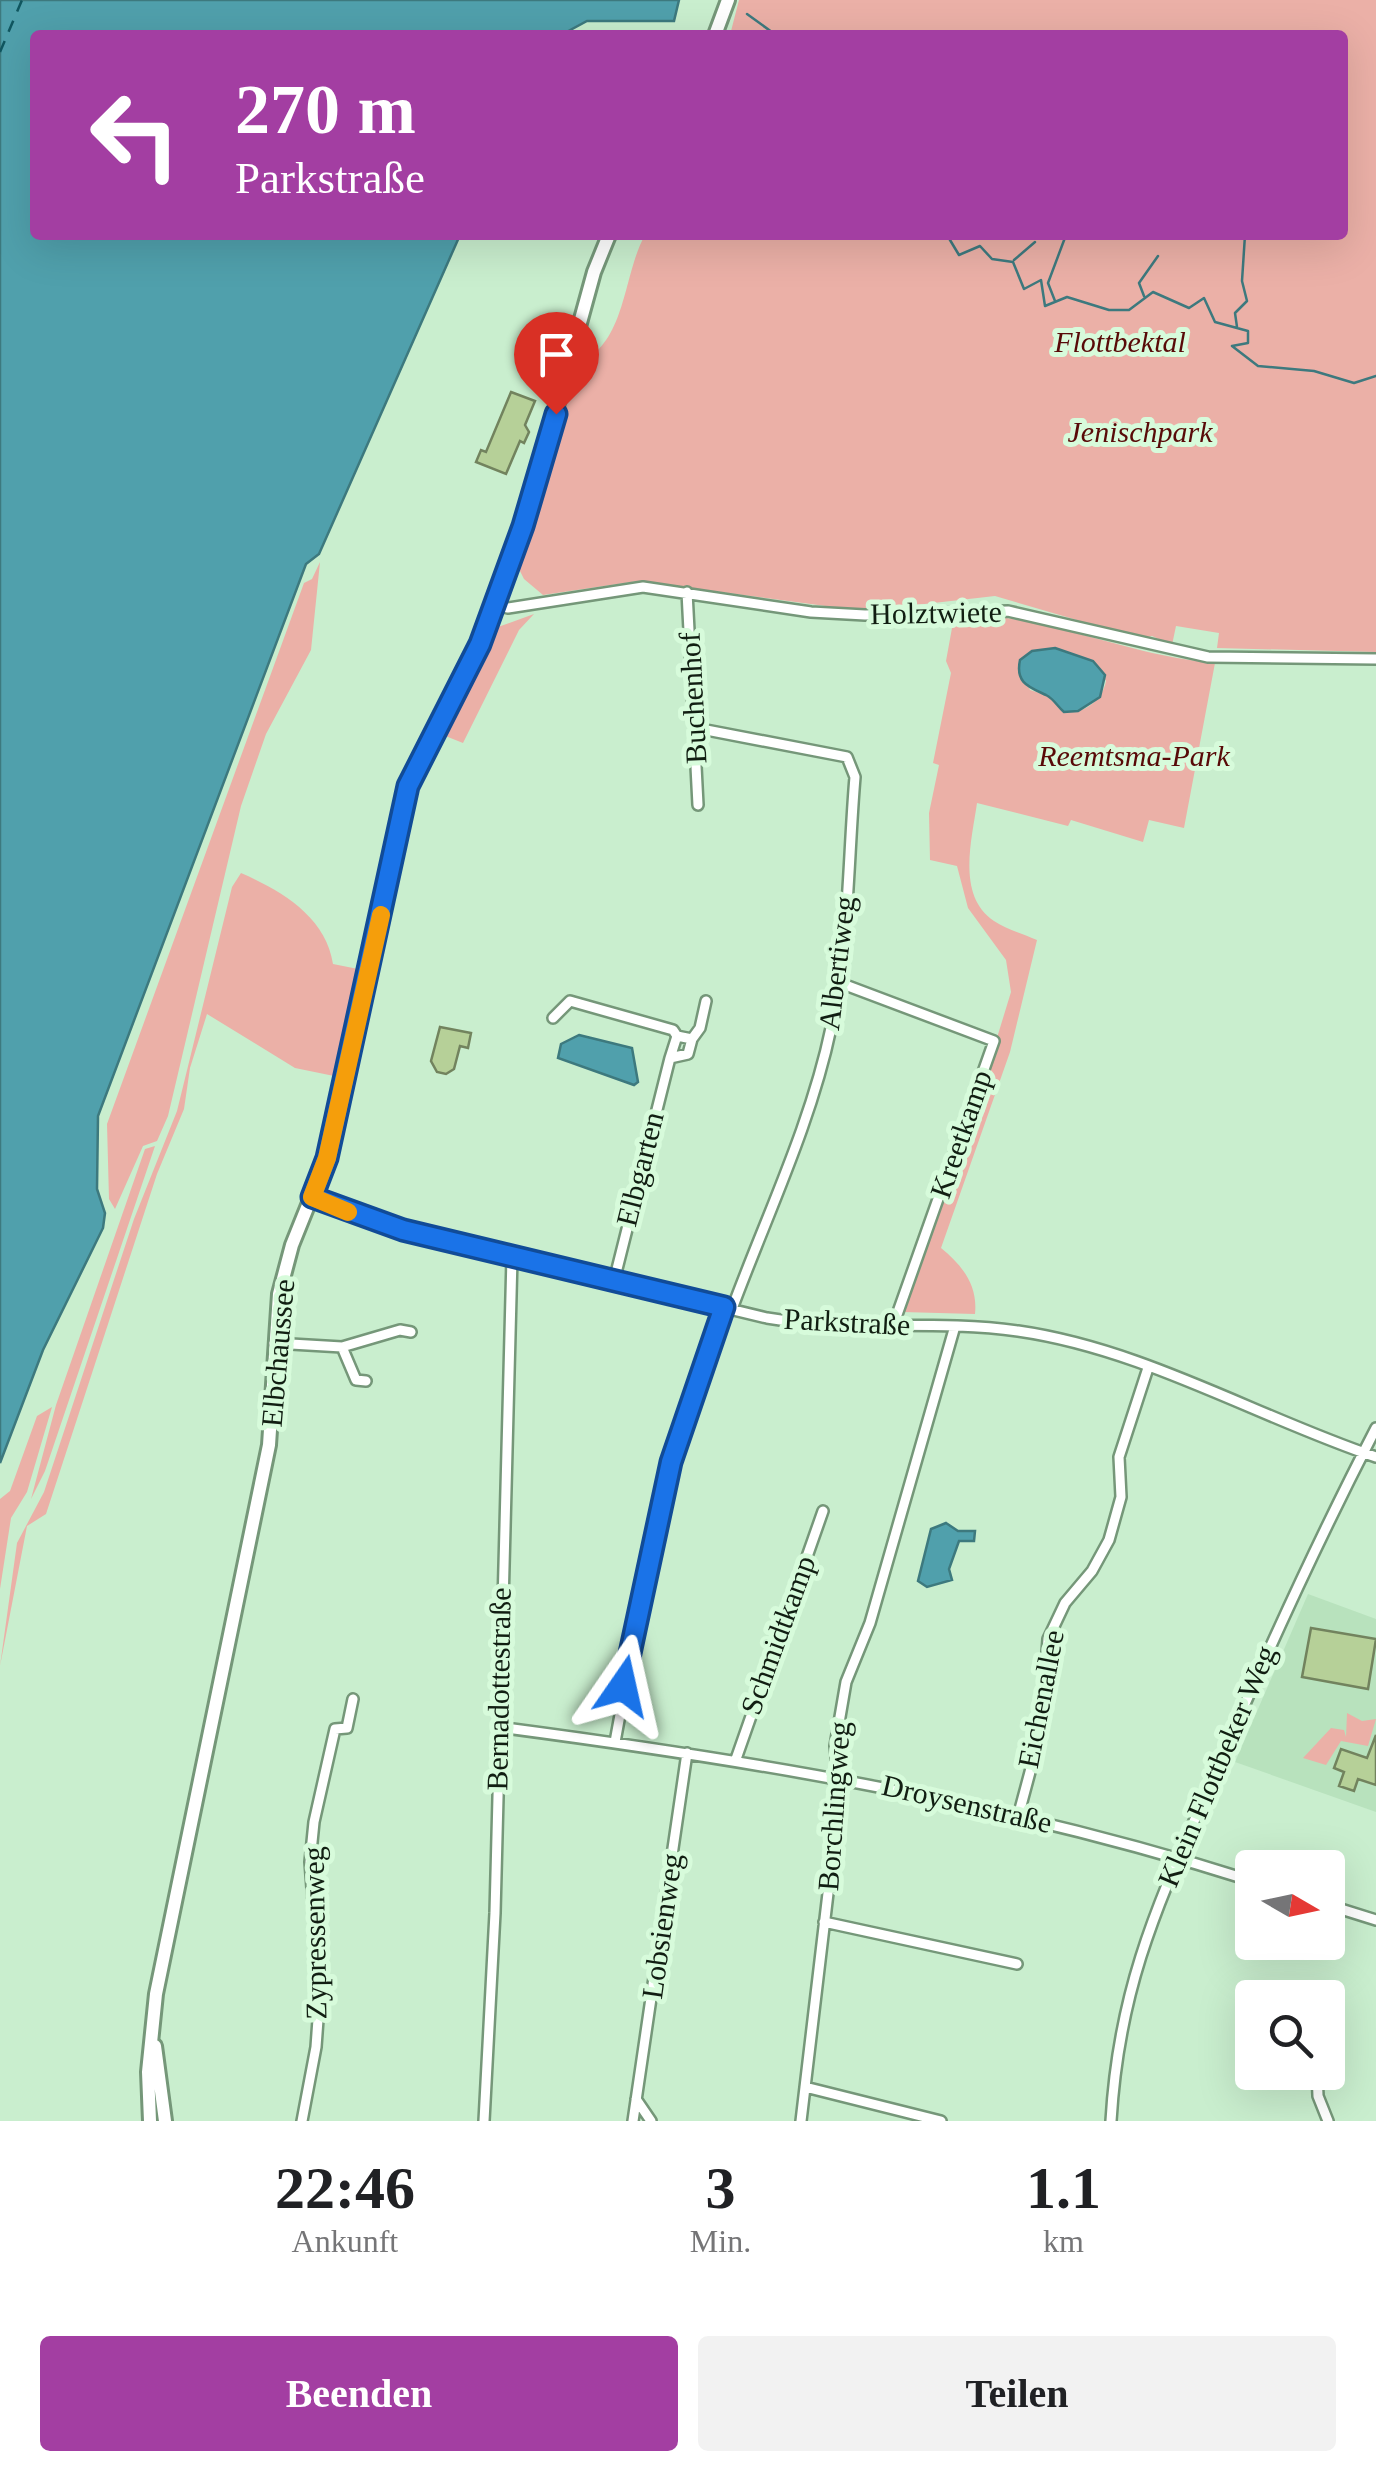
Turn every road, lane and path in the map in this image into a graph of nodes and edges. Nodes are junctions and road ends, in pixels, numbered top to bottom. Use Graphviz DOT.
graph roads {
  1 [pos="728,0"];
  2 [pos="718,30"];
  3 [pos="608,240"];
  4 [pos="687,592"];
  5 [pos="495,605"];
  6 [pos="1376,659"];
  7 [pos="696,728"];
  8 [pos="698,805"];
  9 [pos="840,983"];
  10 [pos="706,1001"];
  11 [pos="553,1018"];
  12 [pos="678,1036"];
  13 [pos="692,1040"];
  14 [pos="670,1058"];
  15 [pos="312,1197"];
  16 [pos="512,1257"];
  17 [pos="614,1281"];
  18 [pos="728,1308"];
  19 [pos="893,1326"];
  20 [pos="955,1326"];
  21 [pos="411,1332"];
  22 [pos="274,1343"];
  23 [pos="342,1347"];
  24 [pos="1148,1368"];
  25 [pos="366,1382"];
  26 [pos="1376,1428"];
  27 [pos="1363,1453"];
  28 [pos="1376,1457"];
  29 [pos="823,1511"];
  30 [pos="354,1699"];
  31 [pos="498,1727"];
  32 [pos="615,1742"];
  33 [pos="687,1752"];
  34 [pos="736,1759"];
  35 [pos="838,1776"];
  36 [pos="1019,1813"];
  37 [pos="1178,1857"];
  38 [pos="1235,1875"];
  39 [pos="1345,1910"];
  40 [pos="1376,1920"];
  41 [pos="824,1922"];
  42 [pos="1017,1964"];
  43 [pos="153,2034"];
  44 [pos="805,2087"];
  45 [pos="1318,2090"];
  46 [pos="636,2099"];
  47 [pos="150,2121"];
  48 [pos="165,2121"];
  49 [pos="302,2121"];
  50 [pos="484,2121"];
  51 [pos="632,2121"];
  52 [pos="650,2121"];
  53 [pos="801,2121"];
  54 [pos="941,2121"];
  55 [pos="1111,2121"];
  56 [pos="1328,2121"];
  1 -- 2 [label="main road"];
  3 -- 5 [label="main road, Elbchaussee"];
  4 -- 5 [label="street, Holztwiete"];
  4 -- 6 [label="street, Holztwiete"];
  4 -- 7 [label="street, Buchenhof"];
  5 -- 15 [label="main road, Elbchaussee"];
  7 -- 8 [label="street, Buchenhof"];
  7 -- 9 [label="street, Albertiweg"];
  9 -- 18 [label="street, Albertiweg"];
  9 -- 19 [label="street, Kreetkamp"];
  10 -- 13 [label="street"];
  11 -- 12 [label="street"];
  12 -- 13 [label="street"];
  12 -- 14 [label="street, Elbgarten"];
  13 -- 14 [label="street"];
  14 -- 17 [label="street, Elbgarten"];
  15 -- 16 [label="street, Parkstraße"];
  15 -- 22 [label="main road, Elbchaussee"];
  16 -- 17 [label="street, Parkstraße"];
  16 -- 31 [label="street, Bernadottestraße"];
  17 -- 18 [label="street, Parkstraße"];
  18 -- 19 [label="street, Parkstraße"];
  18 -- 32 [label="street, Albertiweg"];
  19 -- 20 [label="street, Parkstraße"];
  20 -- 24 [label="street, Parkstraße"];
  20 -- 35 [label="street, Borchlingweg"];
  21 -- 23 [label="street"];
  22 -- 23 [label="street"];
  22 -- 43 [label="main road, Elbchaussee"];
  23 -- 25 [label="street"];
  24 -- 27 [label="street, Parkstraße"];
  24 -- 36 [label="street, Eichenallee"];
  26 -- 27 [label="street, Klein Flottbeker Weg"];
  27 -- 28 [label="street, Parkstraße"];
  27 -- 37 [label="street, Klein Flottbeker Weg"];
  29 -- 34 [label="street, Schmidtkamp"];
  30 -- 49 [label="street, Zypressenweg"];
  31 -- 32 [label="street, Droysenstraße"];
  31 -- 50 [label="street, Bernadottestraße"];
  32 -- 33 [label="street, Droysenstraße"];
  33 -- 34 [label="street, Droysenstraße"];
  33 -- 46 [label="street, Lobsienweg"];
  34 -- 35 [label="street, Droysenstraße"];
  35 -- 36 [label="street, Droysenstraße"];
  35 -- 41 [label="street, Borchlingweg"];
  36 -- 37 [label="street, Droysenstraße"];
  37 -- 38 [label="street, Droysenstraße"];
  37 -- 55 [label="street, Klein Flottbeker Weg"];
  39 -- 40 [label="street"];
  41 -- 42 [label="street"];
  41 -- 44 [label="street, Borchlingweg"];
  43 -- 47 [label="main road, Elbchaussee"];
  43 -- 48 [label="main road, Elbchaussee"];
  44 -- 53 [label="street, Borchlingweg"];
  44 -- 54 [label="street"];
  45 -- 56 [label="street"];
  46 -- 51 [label="street, Lobsienweg"];
  46 -- 52 [label="street"];
}
